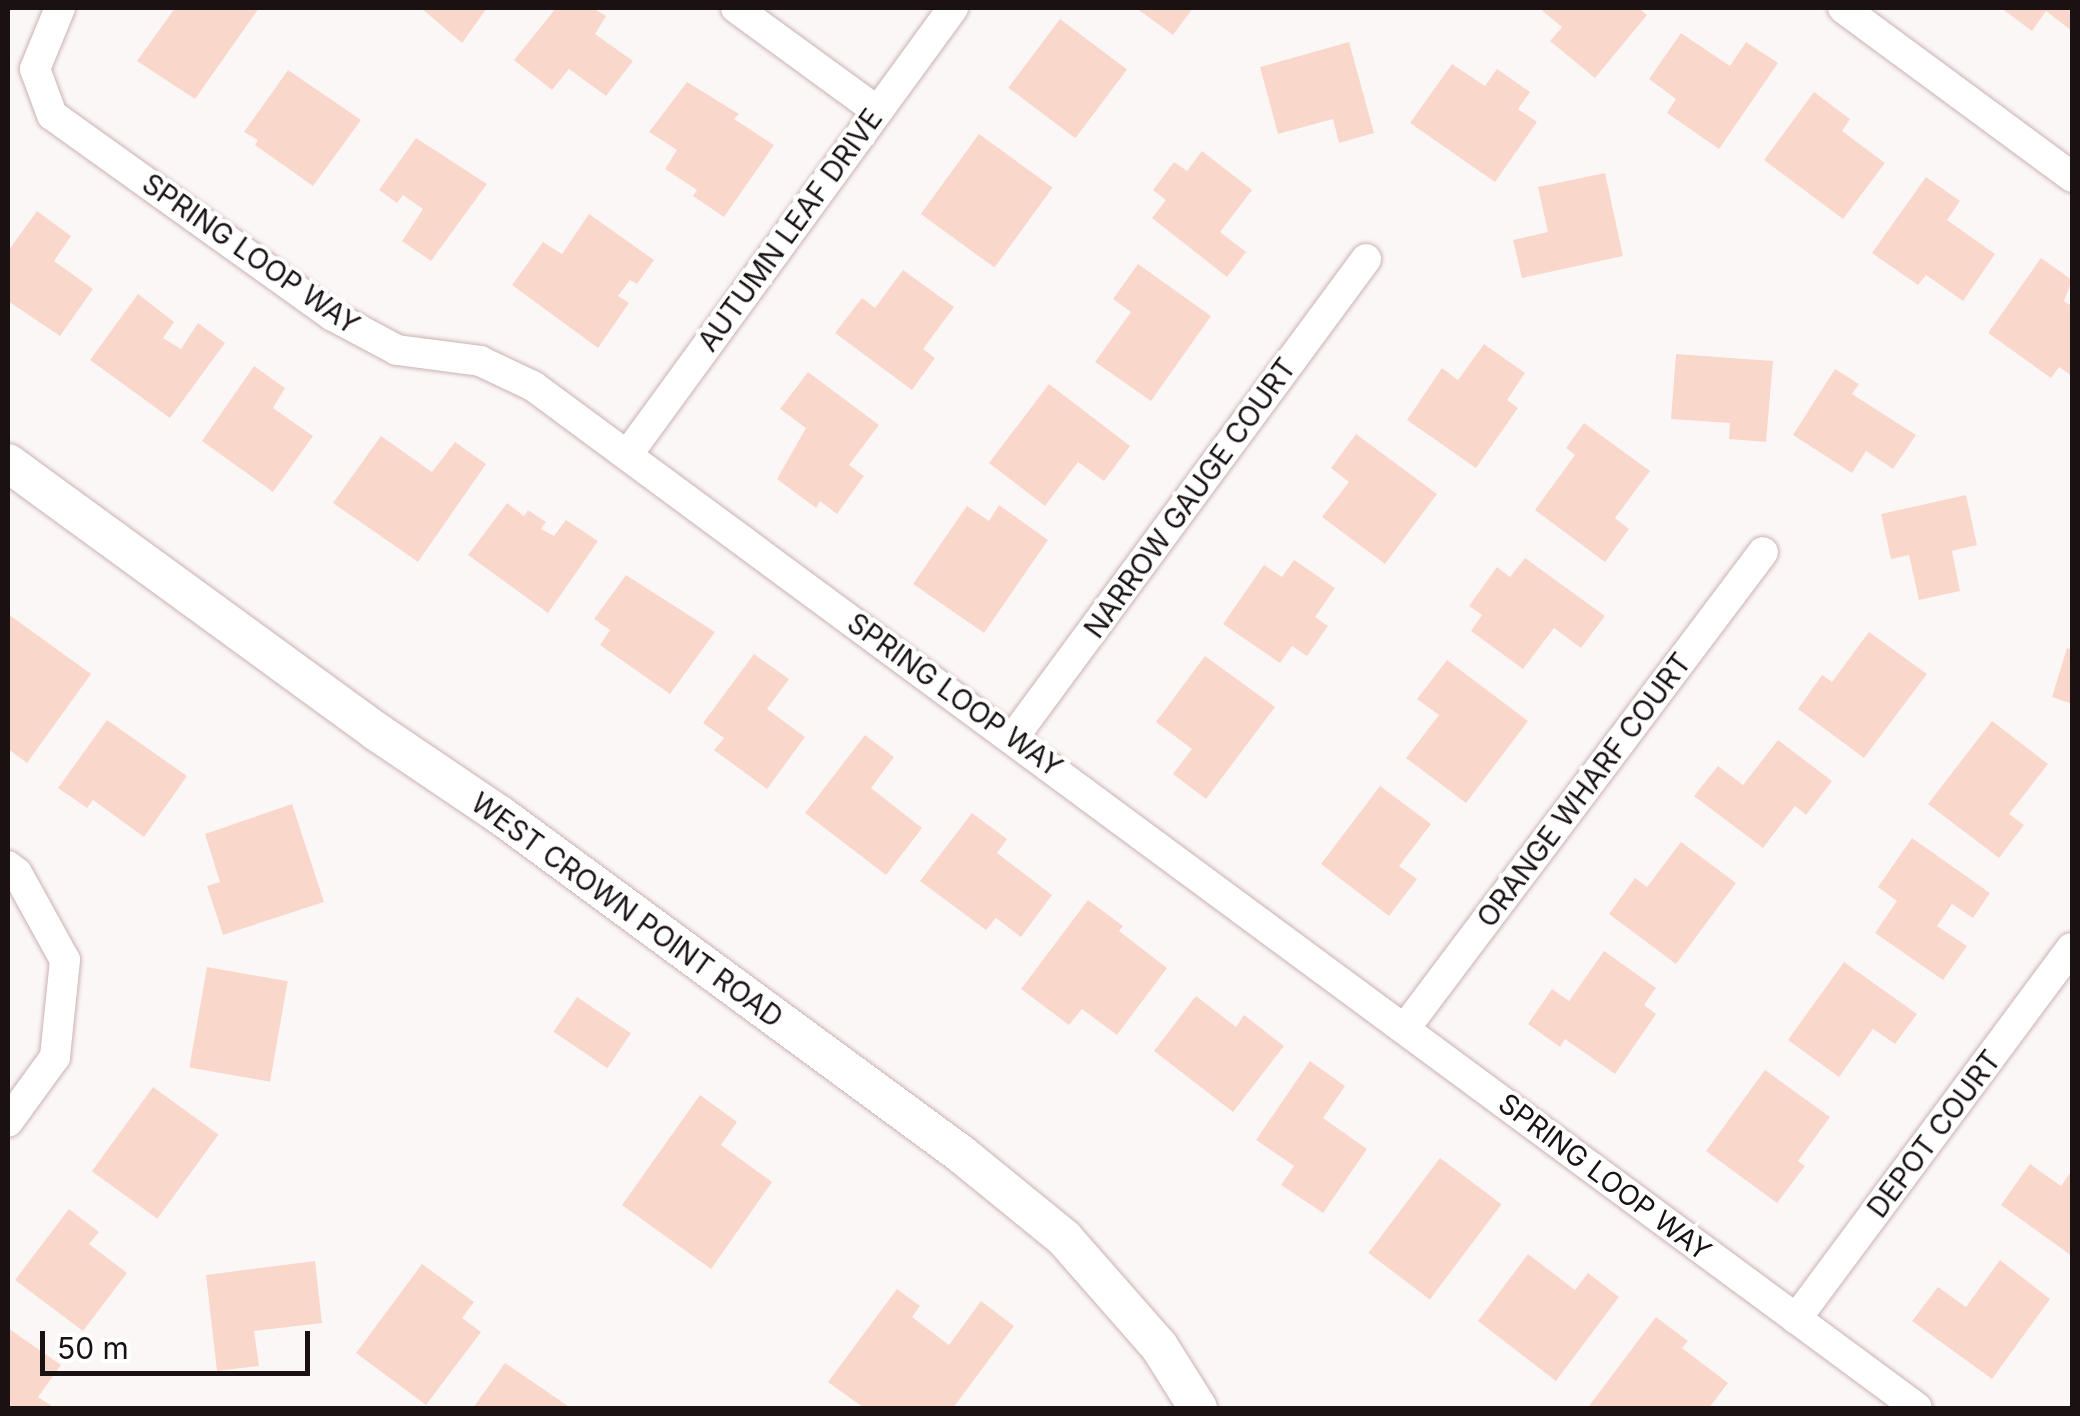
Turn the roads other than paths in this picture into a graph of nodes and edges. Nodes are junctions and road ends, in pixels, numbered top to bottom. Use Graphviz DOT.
graph roads {
  1 [pos="60,8"];
  2 [pos="736,8"];
  3 [pos="953,8"];
  4 [pos="1843,8"];
  5 [pos="877,112"];
  6 [pos="2072,177"];
  7 [pos="1366,258"];
  8 [pos="628,454"];
  9 [pos="8,464"];
  10 [pos="1762,552"];
  11 [pos="1013,738"];
  12 [pos="8,866"];
  13 [pos="2072,948"];
  14 [pos="1406,1028"];
  15 [pos="8,1122"];
  16 [pos="1796,1319"];
  17 [pos="1198,1408"];
  18 [pos="1917,1408"];
  1 -- 8 [label="street, SPRING LOOP WAY"];
  2 -- 5 [label="street"];
  3 -- 5 [label="street, AUTUMN LEAF DRIVE"];
  4 -- 6 [label="street"];
  5 -- 8 [label="street, AUTUMN LEAF DRIVE"];
  7 -- 11 [label="street, NARROW GAUGE COURT"];
  8 -- 11 [label="street, SPRING LOOP WAY"];
  9 -- 17 [label="street, WEST CROWN POINT ROAD"];
  10 -- 14 [label="street, ORANGE WHARF COURT"];
  11 -- 14 [label="street, SPRING LOOP WAY"];
  12 -- 15 [label="street"];
  13 -- 16 [label="street, DEPOT COURT"];
  14 -- 16 [label="street, SPRING LOOP WAY"];
  16 -- 18 [label="street, SPRING LOOP WAY"];
}
